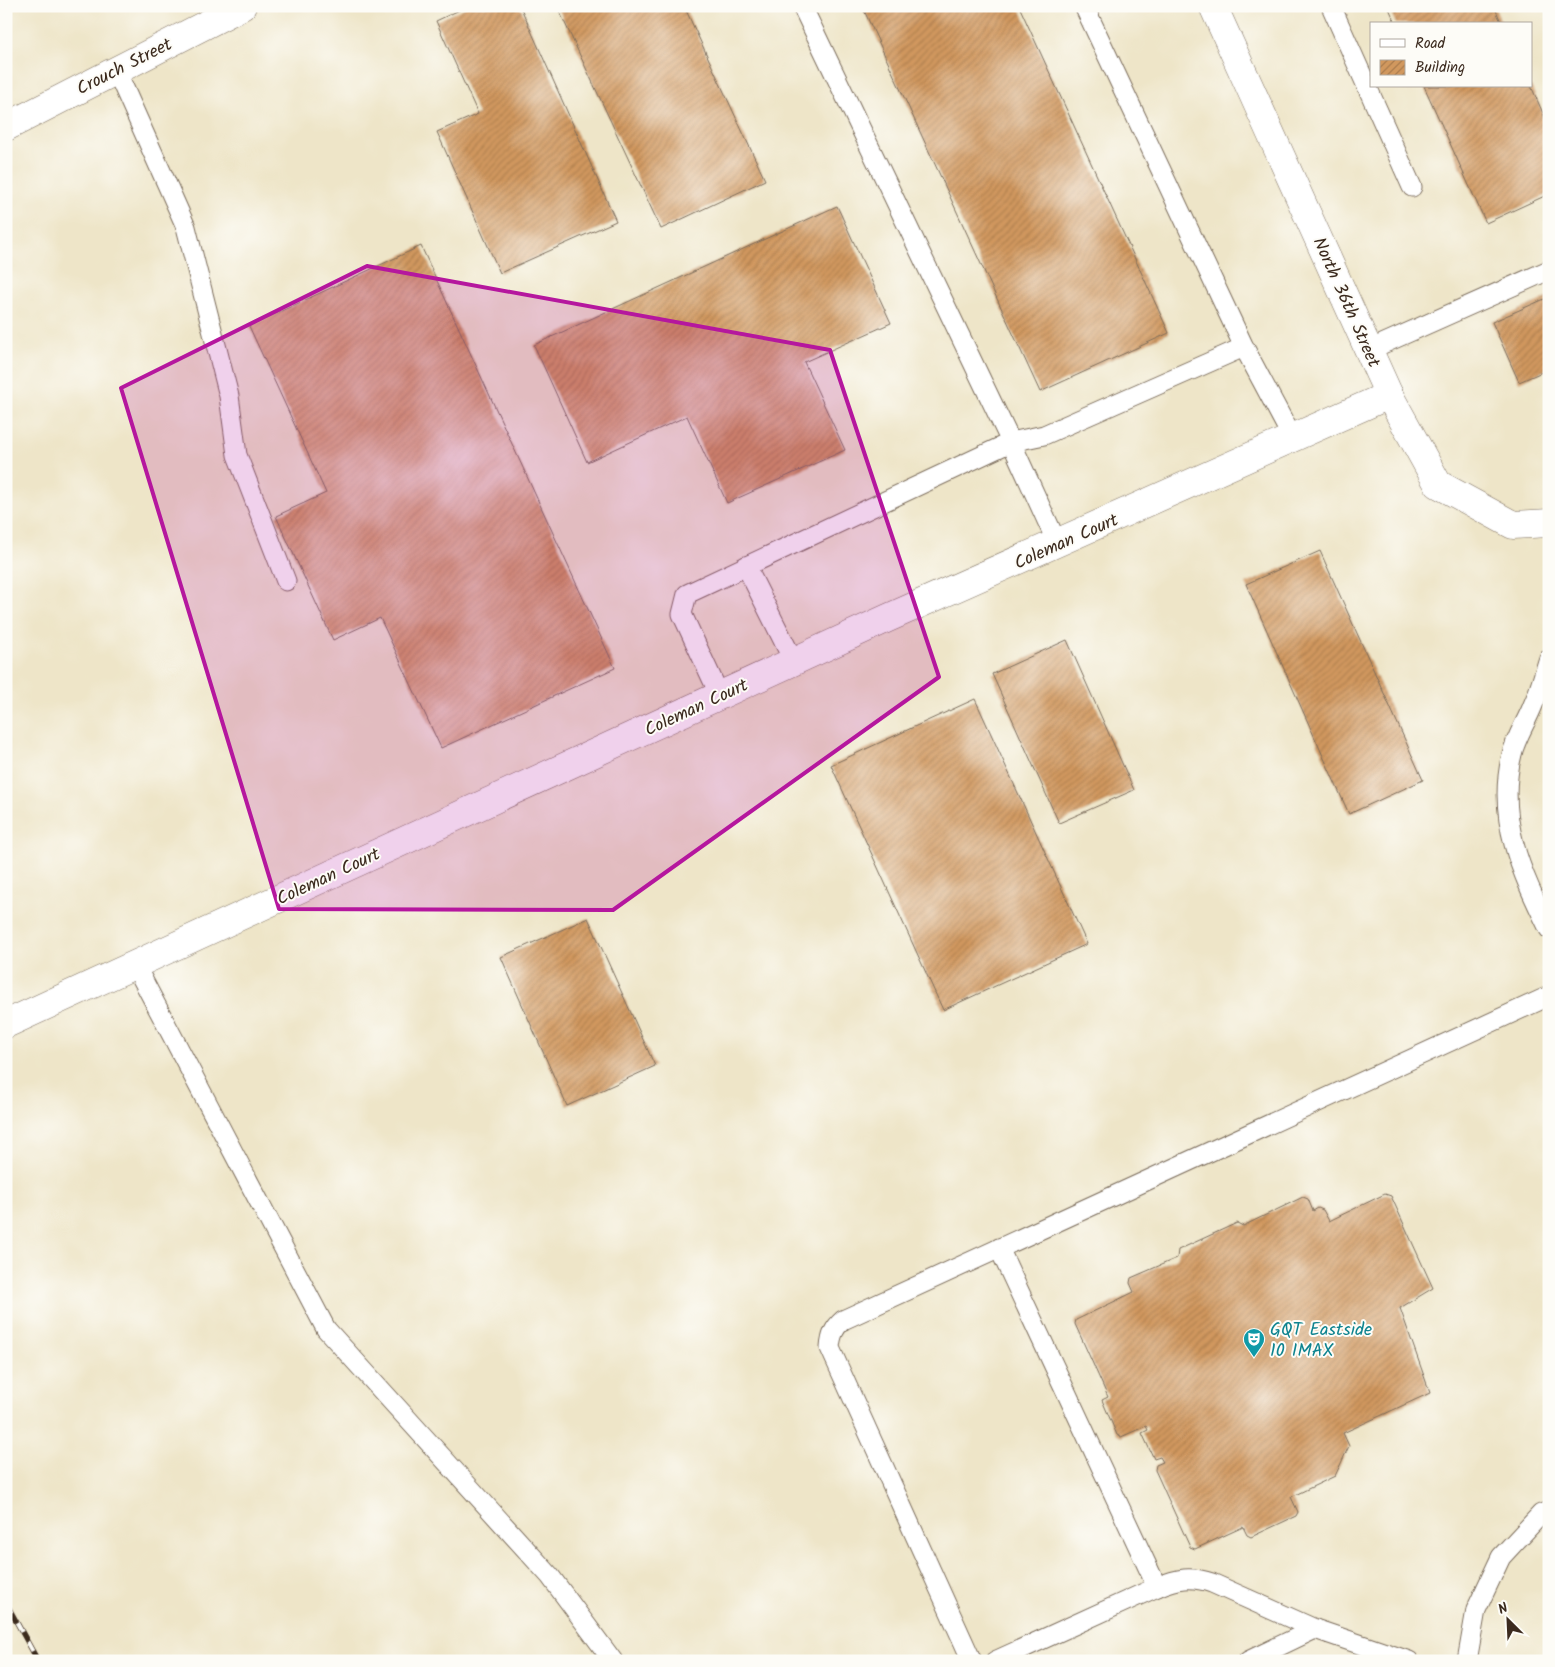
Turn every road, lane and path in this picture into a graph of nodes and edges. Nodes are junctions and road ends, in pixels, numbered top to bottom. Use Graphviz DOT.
graph roads {
  1 [pos="242,6"];
  2 [pos="802,6"];
  3 [pos="1084,6"];
  4 [pos="1213,6"];
  5 [pos="1331,6"];
  6 [pos="116,70"];
  7 [pos="6,127"];
  8 [pos="1412,187"];
  9 [pos="1549,270"];
  10 [pos="1244,347"];
  11 [pos="1369,350"];
  12 [pos="1389,395"];
  13 [pos="1293,439"];
  14 [pos="1011,442"];
  15 [pos="1549,523"];
  16 [pos="1058,545"];
  17 [pos="746,566"];
  18 [pos="286,581"];
  19 [pos="1549,658"];
  20 [pos="794,662"];
  21 [pos="720,696"];
  22 [pos="1549,928"];
  23 [pos="135,965"];
  24 [pos="1549,996"];
  25 [pos="6,1024"];
  26 [pos="999,1248"];
  27 [pos="1549,1511"];
  28 [pos="1157,1587"];
  29 [pos="1315,1629"];
  30 [pos="614,1661"];
  31 [pos="972,1661"];
  32 [pos="995,1661"];
  33 [pos="1248,1661"];
  34 [pos="1410,1661"];
  35 [pos="1467,1661"];
  1 -- 6 [label="street, Crouch Street"];
  2 -- 14 [label="lane"];
  3 -- 10 [label="lane"];
  4 -- 11 [label="street, North 36th Street"];
  5 -- 8 [label="lane"];
  6 -- 7 [label="street, Crouch Street"];
  6 -- 18 [label="lane"];
  9 -- 11 [label="lane"];
  10 -- 13 [label="lane"];
  10 -- 14 [label="lane"];
  11 -- 12 [label="street, North 36th Street"];
  12 -- 13 [label="street, Coleman Court"];
  12 -- 15 [label="street, North 36th Street"];
  13 -- 16 [label="street, Coleman Court"];
  14 -- 16 [label="lane"];
  14 -- 17 [label="lane"];
  16 -- 20 [label="street, Coleman Court"];
  17 -- 20 [label="lane"];
  17 -- 21 [label="lane"];
  19 -- 22 [label="lane"];
  20 -- 21 [label="street, Coleman Court"];
  21 -- 23 [label="street, Coleman Court"];
  23 -- 25 [label="street, Coleman Court"];
  23 -- 30 [label="lane"];
  24 -- 26 [label="lane"];
  26 -- 28 [label="lane"];
  26 -- 31 [label="lane"];
  27 -- 35 [label="lane"];
  28 -- 29 [label="lane"];
  28 -- 32 [label="lane"];
  29 -- 33 [label="lane"];
  29 -- 34 [label="lane"];
}
